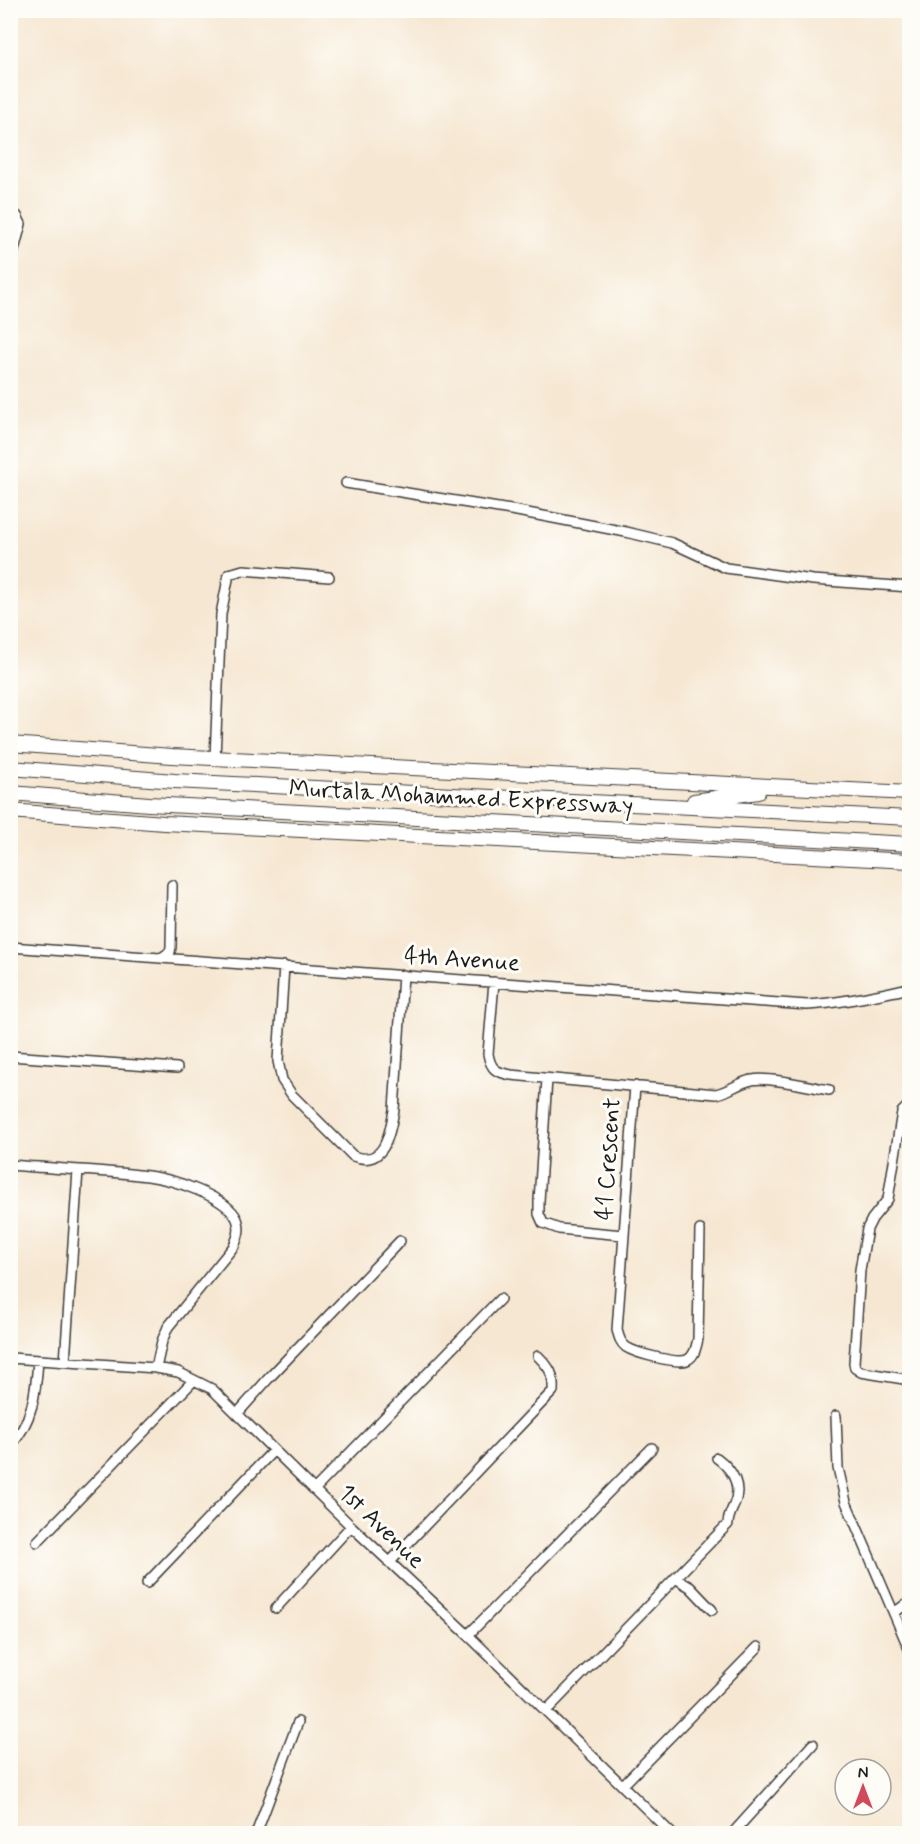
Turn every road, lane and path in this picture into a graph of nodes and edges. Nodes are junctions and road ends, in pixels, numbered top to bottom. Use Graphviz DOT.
graph roads {
  1 [pos="10,212"];
  2 [pos="10,266"];
  3 [pos="346,483"];
  4 [pos="329,577"];
  5 [pos="909,587"];
  6 [pos="10,744"];
  7 [pos="215,758"];
  8 [pos="10,768"];
  9 [pos="787,787"];
  10 [pos="10,793"];
  11 [pos="909,793"];
  12 [pos="664,806"];
  13 [pos="10,811"];
  14 [pos="909,818"];
  15 [pos="666,832"];
  16 [pos="909,844"];
  17 [pos="777,855"];
  18 [pos="909,861"];
  19 [pos="172,885"];
  20 [pos="10,947"];
  21 [pos="161,958"];
  22 [pos="284,966"];
  23 [pos="403,975"];
  24 [pos="494,982"];
  25 [pos="909,988"];
  26 [pos="10,1056"];
  27 [pos="177,1068"];
  28 [pos="548,1079"];
  29 [pos="635,1086"];
  30 [pos="829,1090"];
  31 [pos="909,1104"];
  32 [pos="10,1165"];
  33 [pos="78,1170"];
  34 [pos="700,1230"];
  35 [pos="623,1235"];
  36 [pos="400,1241"];
  37 [pos="500,1299"];
  38 [pos="538,1356"];
  39 [pos="10,1358"];
  40 [pos="38,1360"];
  41 [pos="65,1362"];
  42 [pos="156,1368"];
  43 [pos="194,1380"];
  44 [pos="909,1380"];
  45 [pos="237,1414"];
  46 [pos="836,1416"];
  47 [pos="10,1446"];
  48 [pos="652,1448"];
  49 [pos="273,1450"];
  50 [pos="717,1458"];
  51 [pos="314,1490"];
  52 [pos="351,1526"];
  53 [pos="37,1542"];
  54 [pos="389,1563"];
  55 [pos="675,1578"];
  56 [pos="147,1583"];
  57 [pos="909,1601"];
  58 [pos="276,1608"];
  59 [pos="712,1610"];
  60 [pos="894,1613"];
  61 [pos="468,1635"];
  62 [pos="758,1647"];
  63 [pos="909,1651"];
  64 [pos="546,1711"];
  65 [pos="298,1722"];
  66 [pos="813,1744"];
  67 [pos="623,1785"];
  68 [pos="256,1833"];
  69 [pos="672,1833"];
  70 [pos="732,1833"];
  1 -- 2 [label="street"];
  3 -- 5 [label="street"];
  4 -- 7 [label="street"];
  6 -- 7 [label="highway, Murtala Mohammed Expressway"];
  7 -- 9 [label="highway, Murtala Mohammed Expressway"];
  8 -- 12 [label="highway, Murtala Mohammed Expressway"];
  9 -- 11 [label="highway, Murtala Mohammed Expressway"];
  9 -- 12 [label="highway"];
  10 -- 15 [label="highway, Murtala Mohammed Expressway"];
  12 -- 14 [label="highway, Murtala Mohammed Expressway"];
  13 -- 17 [label="highway, Murtala Mohammed Expressway"];
  15 -- 16 [label="highway, Murtala Mohammed Expressway"];
  15 -- 17 [label="highway"];
  17 -- 18 [label="highway, Murtala Mohammed Expressway"];
  19 -- 21 [label="street"];
  20 -- 21 [label="street, 4th Avenue"];
  21 -- 22 [label="street, 4th Avenue"];
  22 -- 23 [label="street, 4th Avenue"];
  22 -- 23 [label="street"];
  23 -- 24 [label="street, 4th Avenue"];
  24 -- 25 [label="street, 4th Avenue"];
  24 -- 28 [label="street, 41 Crescent"];
  26 -- 27 [label="street"];
  28 -- 29 [label="street, 41 Crescent"];
  28 -- 35 [label="street, 41 Crescent"];
  29 -- 30 [label="street, 41 Crescent"];
  29 -- 35 [label="street, 41 Crescent"];
  31 -- 44 [label="street"];
  32 -- 33 [label="street"];
  33 -- 41 [label="street"];
  33 -- 42 [label="street"];
  34 -- 35 [label="street, 41 Crescent"];
  36 -- 45 [label="street"];
  37 -- 51 [label="street"];
  38 -- 54 [label="street"];
  39 -- 40 [label="street, 1st Avenue"];
  40 -- 41 [label="street, 1st Avenue"];
  40 -- 47 [label="street"];
  41 -- 42 [label="street, 1st Avenue"];
  42 -- 43 [label="street, 1st Avenue"];
  43 -- 45 [label="street, 1st Avenue"];
  43 -- 53 [label="street"];
  45 -- 49 [label="street, 1st Avenue"];
  46 -- 60 [label="street"];
  48 -- 61 [label="street"];
  49 -- 51 [label="street, 1st Avenue"];
  49 -- 56 [label="street"];
  50 -- 55 [label="street"];
  51 -- 52 [label="street, 1st Avenue"];
  52 -- 54 [label="street, 1st Avenue"];
  52 -- 58 [label="street"];
  54 -- 61 [label="street, 1st Avenue"];
  55 -- 59 [label="street"];
  55 -- 64 [label="street"];
  57 -- 60 [label="street"];
  60 -- 63 [label="street"];
  61 -- 64 [label="street, 1st Avenue"];
  62 -- 67 [label="street"];
  64 -- 67 [label="street, 1st Avenue"];
  65 -- 68 [label="street"];
  66 -- 70 [label="street"];
  67 -- 69 [label="street, 1st Avenue"];
}
